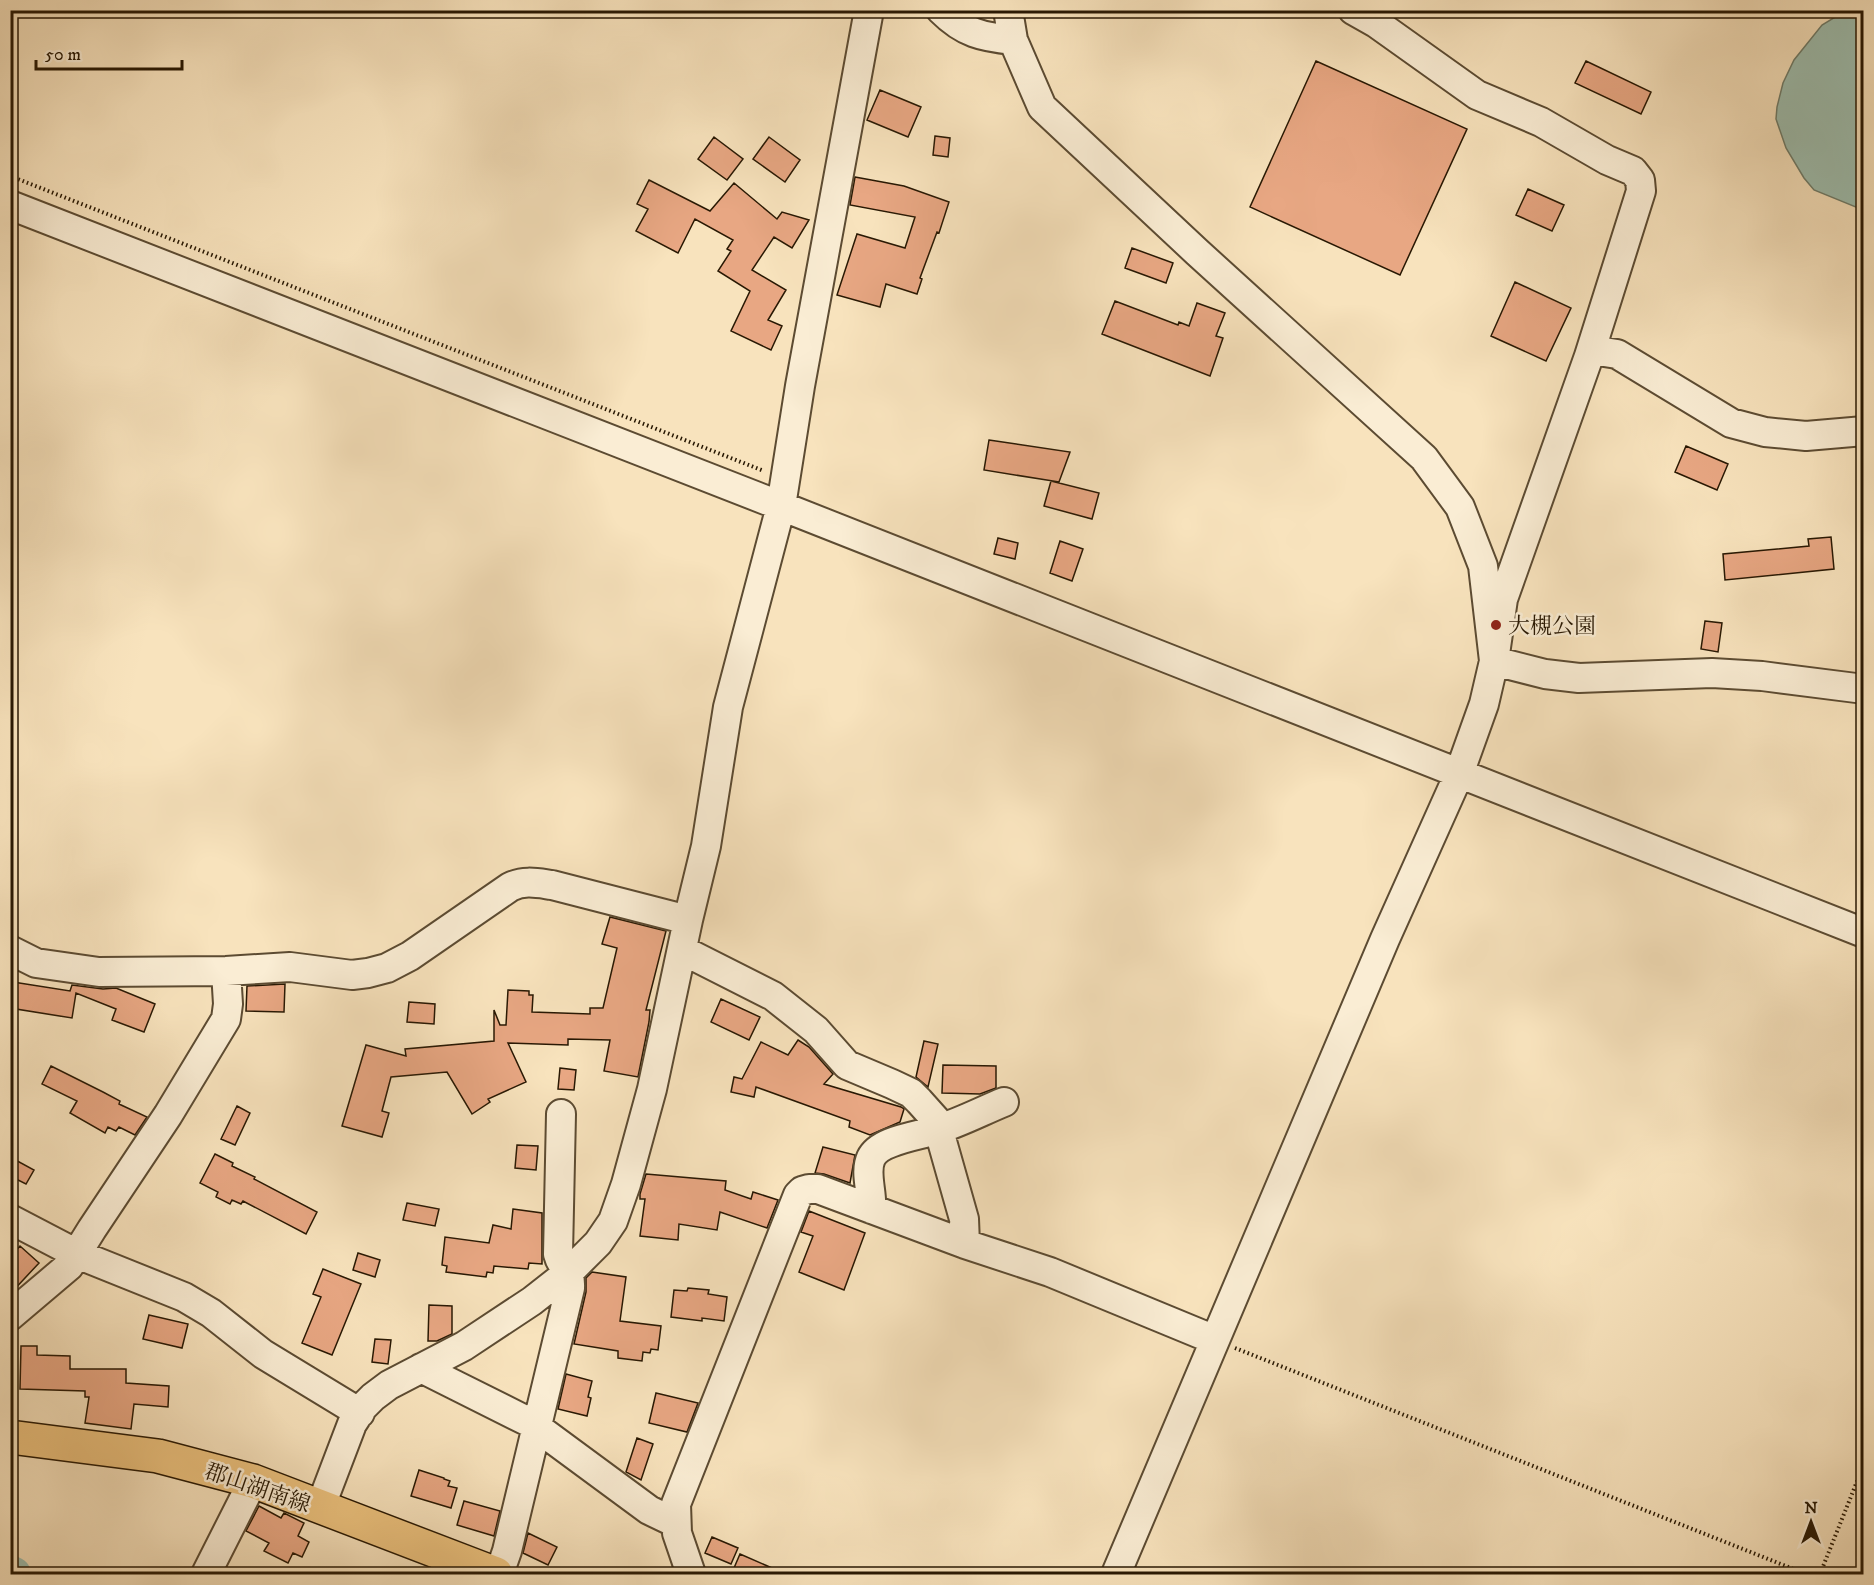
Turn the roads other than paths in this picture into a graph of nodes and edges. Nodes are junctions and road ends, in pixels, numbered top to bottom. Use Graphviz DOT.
graph roads {
  1 [pos="869,10"];
  2 [pos="941,10"];
  3 [pos="1008,10"];
  4 [pos="1353,10"];
  5 [pos="1013,40"];
  6 [pos="10,205"];
  7 [pos="1589,356"];
  8 [pos="1863,431"];
  9 [pos="783,493"];
  10 [pos="1494,661"];
  11 [pos="1863,689"];
  12 [pos="1459,774"];
  13 [pos="688,920"];
  14 [pos="1863,933"];
  15 [pos="10,950"];
  16 [pos="682,950"];
  17 [pos="226,971"];
  18 [pos="1004,1102"];
  19 [pos="561,1114"];
  20 [pos="939,1129"];
  21 [pos="871,1209"];
  22 [pos="10,1220"];
  23 [pos="965,1244"];
  24 [pos="77,1254"];
  25 [pos="569,1272"];
  26 [pos="10,1316"];
  27 [pos="1215,1340"];
  28 [pos="422,1368"];
  29 [pos="360,1413"];
  30 [pos="537,1427"];
  31 [pos="10,1437"];
  32 [pos="253,1481"];
  33 [pos="320,1508"];
  34 [pos="676,1523"];
  35 [pos="206,1575"];
  36 [pos="498,1575"];
  37 [pos="691,1575"];
  38 [pos="1116,1575"];
  1 -- 9 [label="street"];
  2 -- 5 [label="street"];
  3 -- 5 [label="street"];
  4 -- 7 [label="street"];
  5 -- 10 [label="street"];
  6 -- 9 [label="street"];
  7 -- 8 [label="street"];
  7 -- 10 [label="street"];
  9 -- 12 [label="street"];
  9 -- 13 [label="street"];
  10 -- 11 [label="street"];
  10 -- 12 [label="street"];
  12 -- 14 [label="street"];
  12 -- 27 [label="street"];
  13 -- 16 [label="street"];
  13 -- 17 [label="street"];
  15 -- 17 [label="street"];
  16 -- 20 [label="street"];
  16 -- 25 [label="street"];
  17 -- 24 [label="street"];
  18 -- 20 [label="street"];
  19 -- 25 [label="street"];
  20 -- 21 [label="street"];
  20 -- 23 [label="street"];
  21 -- 23 [label="street"];
  21 -- 34 [label="street"];
  22 -- 24 [label="street"];
  23 -- 27 [label="street"];
  24 -- 26 [label="street"];
  24 -- 29 [label="street"];
  25 -- 28 [label="street"];
  25 -- 30 [label="street"];
  27 -- 38 [label="street"];
  28 -- 29 [label="street"];
  28 -- 30 [label="street"];
  29 -- 33 [label="street"];
  30 -- 34 [label="street"];
  30 -- 36 [label="street"];
  31 -- 32 [label="main road, 郡山湖南線"];
  32 -- 33 [label="main road, 郡山湖南線"];
  32 -- 35 [label="street"];
  33 -- 36 [label="main road, 郡山湖南線"];
  34 -- 37 [label="street"];
}
